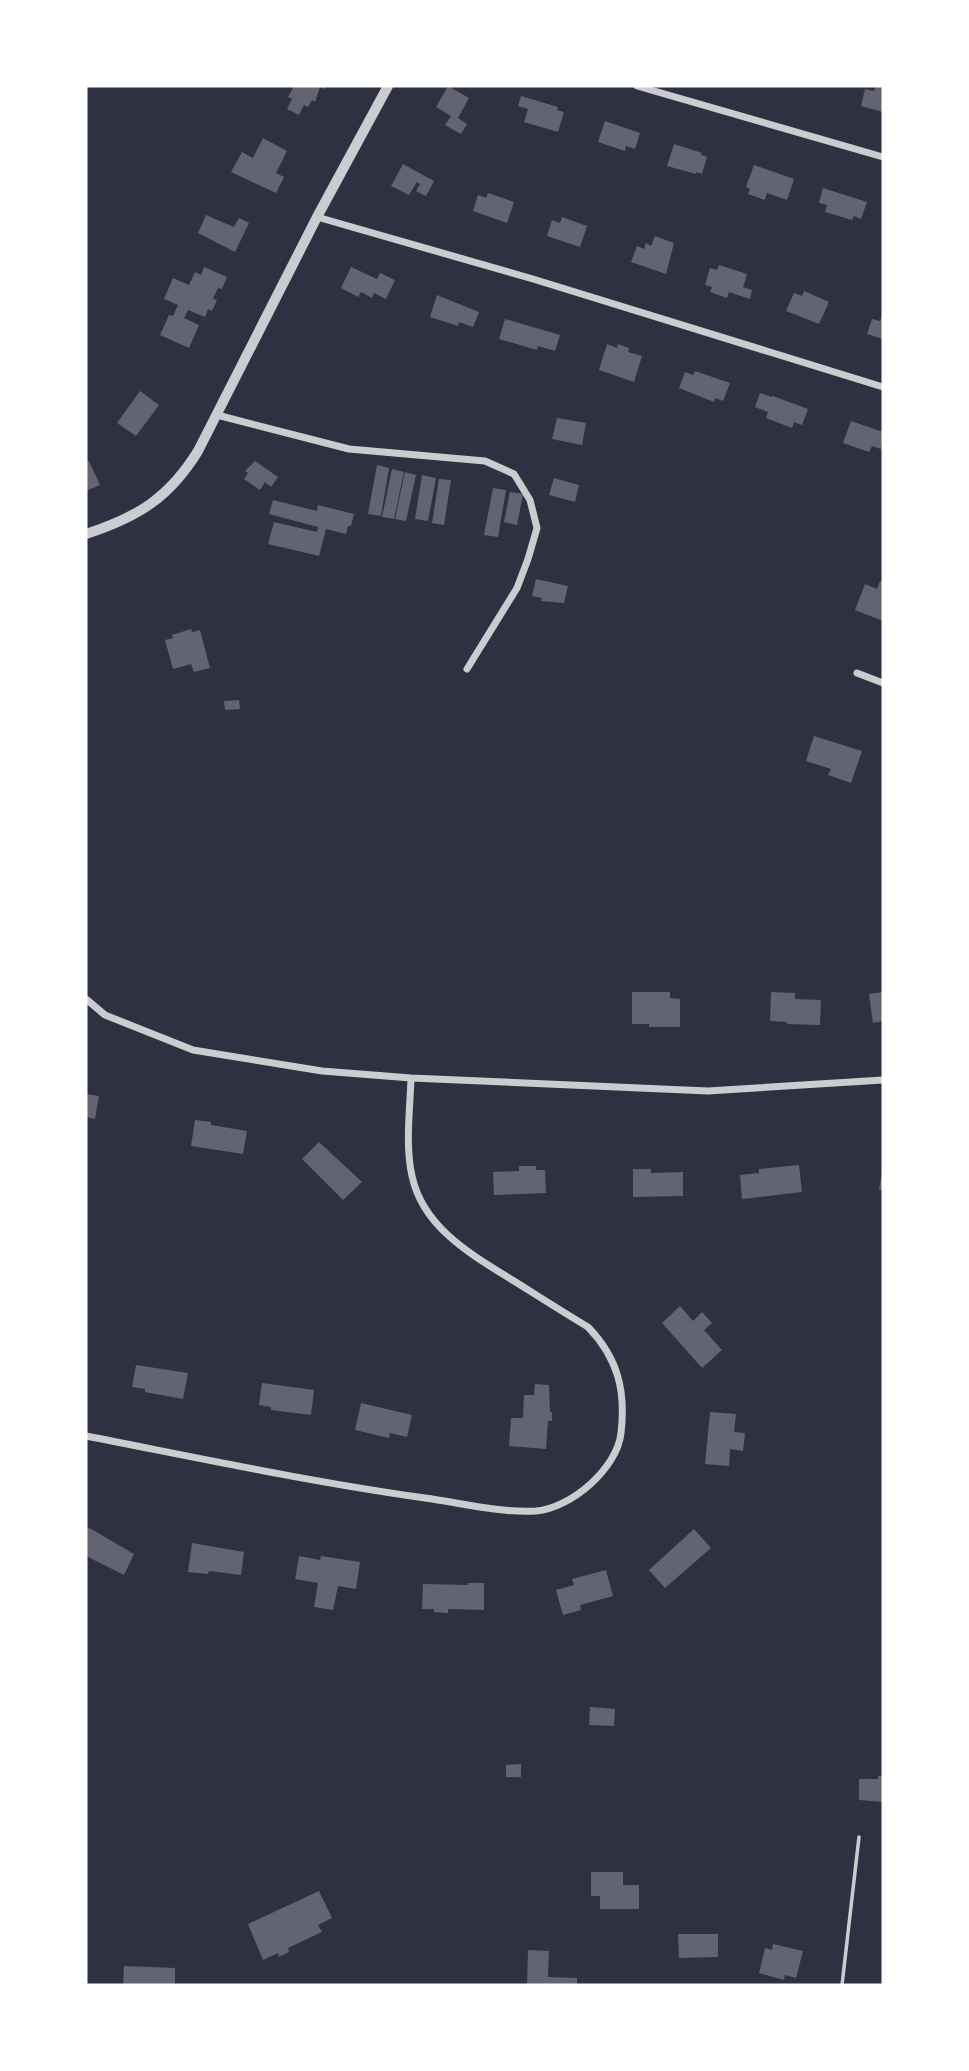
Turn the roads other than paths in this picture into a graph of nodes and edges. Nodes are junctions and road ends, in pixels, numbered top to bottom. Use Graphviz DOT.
graph roads {
  1 [pos="388,86"];
  2 [pos="637,86"];
  3 [pos="883,157"];
  4 [pos="317,217"];
  5 [pos="883,387"];
  6 [pos="216,415"];
  7 [pos="86,534"];
  8 [pos="467,668"];
  9 [pos="857,673"];
  10 [pos="883,683"];
  11 [pos="86,999"];
  12 [pos="411,1079"];
  13 [pos="883,1080"];
  14 [pos="86,1436"];
  15 [pos="859,1837"];
  16 [pos="842,1985"];
  1 -- 4 [label="street"];
  2 -- 3 [label="street"];
  4 -- 5 [label="street"];
  4 -- 6 [label="street"];
  6 -- 7 [label="street"];
  6 -- 8 [label="street"];
  9 -- 10 [label="street"];
  11 -- 12 [label="street"];
  12 -- 13 [label="street"];
  12 -- 14 [label="street"];
  15 -- 16 [label="lane"];
}
